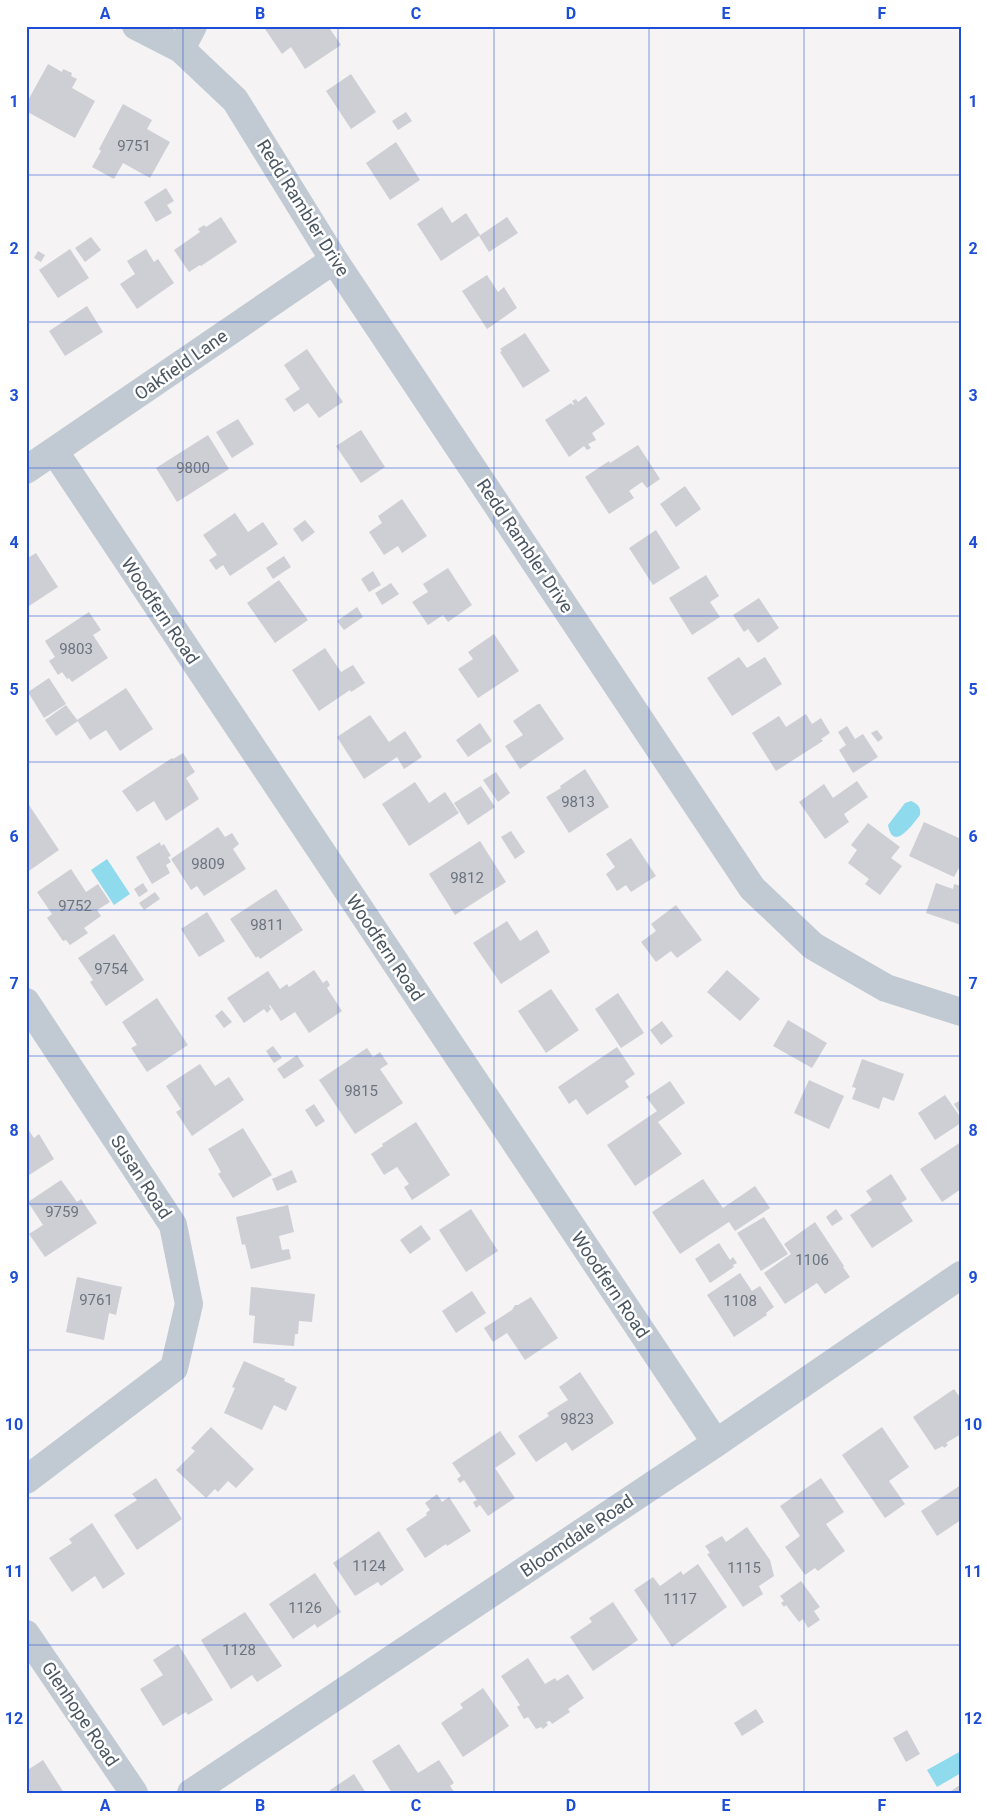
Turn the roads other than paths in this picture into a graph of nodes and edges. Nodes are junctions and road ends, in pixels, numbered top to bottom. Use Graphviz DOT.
graph roads {
  1 [pos="136,26"];
  2 [pos="187,37"];
  3 [pos="334,260"];
  4 [pos="54,452"];
  5 [pos="26,470"];
  6 [pos="26,1002"];
  7 [pos="961,1012"];
  8 [pos="961,1275"];
  9 [pos="716,1443"];
  10 [pos="26,1480"];
  11 [pos="26,1634"];
  12 [pos="134,1793"];
  13 [pos="191,1793"];
  1 -- 2 [label="street, Redd Rambler Drive"];
  2 -- 3 [label="street, Redd Rambler Drive"];
  3 -- 4 [label="street, Oakfield Lane"];
  3 -- 7 [label="street, Redd Rambler Drive"];
  4 -- 5 [label="street, Oakfield Lane"];
  4 -- 9 [label="street, Woodfern Road"];
  6 -- 10 [label="street, Susan Road"];
  8 -- 9 [label="street, Bloomdale Road"];
  9 -- 13 [label="street, Bloomdale Road"];
  11 -- 12 [label="street, Glenhope Road"];
}
